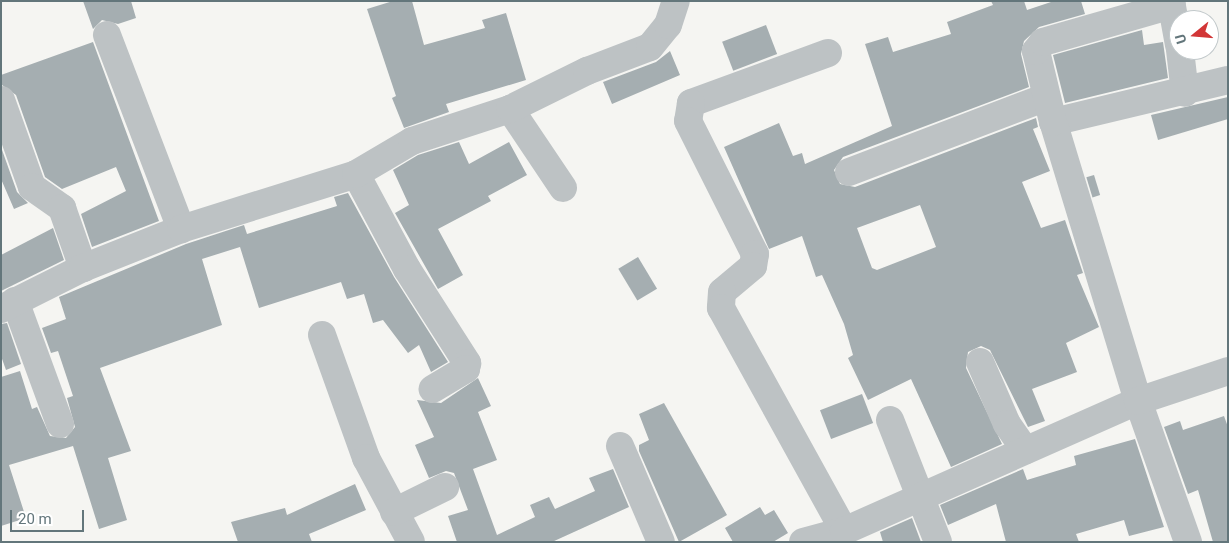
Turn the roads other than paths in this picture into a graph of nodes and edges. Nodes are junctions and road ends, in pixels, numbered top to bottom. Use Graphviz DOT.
graph roads {
  1 [pos="676,1"];
  2 [pos="1172,3"];
  3 [pos="107,35"];
  4 [pos="828,53"];
  5 [pos="1181,60"];
  6 [pos="1228,80"];
  7 [pos="1185,93"];
  8 [pos="1,100"];
  9 [pos="510,109"];
  10 [pos="1049,109"];
  11 [pos="849,172"];
  12 [pos="356,174"];
  13 [pos="563,188"];
  14 [pos="181,229"];
  15 [pos="83,268"];
  16 [pos="8,305"];
  17 [pos="322,335"];
  18 [pos="980,362"];
  19 [pos="1228,371"];
  20 [pos="433,389"];
  21 [pos="1138,401"];
  22 [pos="890,420"];
  23 [pos="60,424"];
  24 [pos="620,446"];
  25 [pos="1025,450"];
  26 [pos="445,487"];
  27 [pos="922,498"];
  28 [pos="394,512"];
  29 [pos="844,531"];
  30 [pos="411,542"];
  31 [pos="661,542"];
  32 [pos="803,542"];
  33 [pos="938,542"];
  34 [pos="1188,542"];
  1 -- 9 [label="street"];
  2 -- 10 [label="street"];
  3 -- 14 [label="street"];
  4 -- 29 [label="street"];
  5 -- 7 [label="street"];
  6 -- 7 [label="street"];
  7 -- 10 [label="street"];
  8 -- 15 [label="street"];
  9 -- 12 [label="street"];
  9 -- 13 [label="street"];
  10 -- 11 [label="street"];
  10 -- 21 [label="street"];
  12 -- 14 [label="street"];
  12 -- 20 [label="street"];
  14 -- 15 [label="street"];
  15 -- 16 [label="street"];
  16 -- 23 [label="street"];
  17 -- 28 [label="street"];
  18 -- 25 [label="street"];
  19 -- 21 [label="street"];
  21 -- 25 [label="street"];
  21 -- 34 [label="street"];
  22 -- 27 [label="street"];
  24 -- 31 [label="street"];
  25 -- 27 [label="street"];
  26 -- 28 [label="street"];
  27 -- 29 [label="street"];
  27 -- 33 [label="street"];
  28 -- 30 [label="street"];
  29 -- 32 [label="street"];
}
